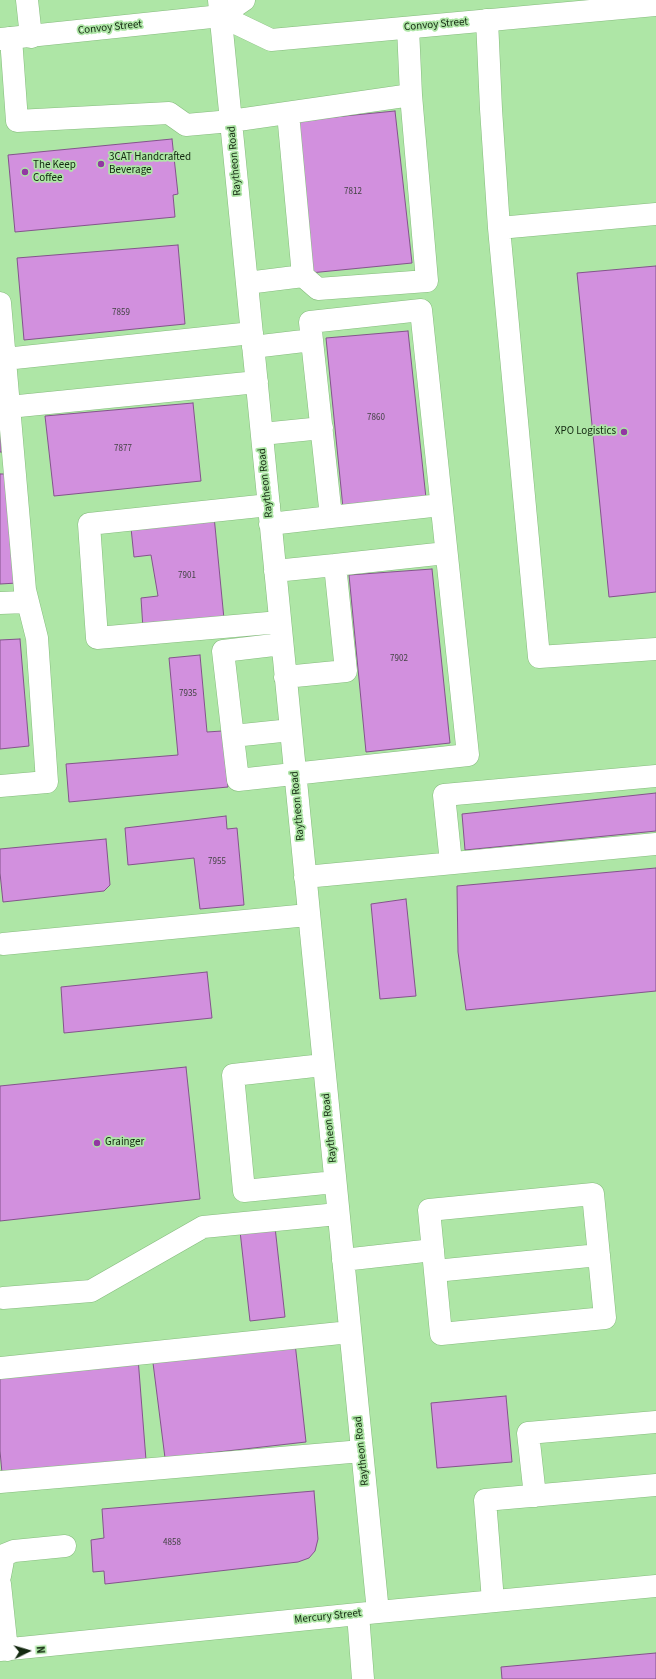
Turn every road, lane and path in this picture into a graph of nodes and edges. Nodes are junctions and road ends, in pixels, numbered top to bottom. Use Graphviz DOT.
graph roads {
  1 [pos="27,0"];
  2 [pos="244,0"];
  3 [pos="652,4"];
  4 [pos="220,8"];
  5 [pos="487,20"];
  6 [pos="408,28"];
  7 [pos="14,38"];
  8 [pos="411,95"];
  9 [pos="288,113"];
  10 [pos="8,121"];
  11 [pos="231,121"];
  12 [pos="656,214"];
  13 [pos="499,228"];
  14 [pos="303,276"];
  15 [pos="247,283"];
  16 [pos="0,303"];
  17 [pos="1,329"];
  18 [pos="252,340"];
  19 [pos="312,340"];
  20 [pos="5,358"];
  21 [pos="257,382"];
  22 [pos="9,408"];
  23 [pos="322,428"];
  24 [pos="262,434"];
  25 [pos="441,505"];
  26 [pos="270,514"];
  27 [pos="331,517"];
  28 [pos="446,553"];
  29 [pos="334,565"];
  30 [pos="275,571"];
  31 [pos="28,602"];
  32 [pos="0,603"];
  33 [pos="280,622"];
  34 [pos="282,644"];
  35 [pos="656,649"];
  36 [pos="286,678"];
  37 [pos="290,730"];
  38 [pos="233,736"];
  39 [pos="295,774"];
  40 [pos="656,776"];
  41 [pos="0,786"];
  42 [pos="656,844"];
  43 [pos="451,863"];
  44 [pos="305,877"];
  45 [pos="308,915"];
  46 [pos="3,944"];
  47 [pos="323,1066"];
  48 [pos="335,1182"];
  49 [pos="338,1214"];
  50 [pos="599,1255"];
  51 [pos="342,1260"];
  52 [pos="434,1261"];
  53 [pos="4,1298"];
  54 [pos="350,1332"];
  55 [pos="0,1368"];
  56 [pos="656,1422"];
  57 [pos="362,1451"];
  58 [pos="0,1482"];
  59 [pos="656,1486"];
  60 [pos="535,1496"];
  61 [pos="65,1546"];
  62 [pos="0,1576"];
  63 [pos="0,1584"];
  64 [pos="656,1586"];
  65 [pos="493,1601"];
  66 [pos="368,1613"];
  67 [pos="3,1650"];
  68 [pos="363,1679"];
  1 -- 7 [label="street"];
  2 -- 4 [label="street, Convoy Street"];
  3 -- 5 [label="street, Convoy Street"];
  4 -- 6 [label="street, Convoy Street"];
  4 -- 7 [label="street, Convoy Street"];
  4 -- 11 [label="street, Raytheon Road"];
  5 -- 6 [label="street, Convoy Street"];
  5 -- 13 [label="street"];
  6 -- 8 [label="street"];
  7 -- 10 [label="street"];
  8 -- 9 [label="street"];
  8 -- 14 [label="street"];
  9 -- 11 [label="street"];
  9 -- 14 [label="street"];
  10 -- 11 [label="street"];
  11 -- 15 [label="street, Raytheon Road"];
  12 -- 13 [label="street"];
  13 -- 35 [label="street"];
  14 -- 15 [label="street"];
  15 -- 18 [label="street, Raytheon Road"];
  16 -- 17 [label="street"];
  17 -- 20 [label="street"];
  18 -- 19 [label="street"];
  18 -- 20 [label="street"];
  18 -- 21 [label="street, Raytheon Road"];
  19 -- 23 [label="street"];
  19 -- 25 [label="street"];
  20 -- 22 [label="street"];
  21 -- 22 [label="street"];
  21 -- 24 [label="street, Raytheon Road"];
  22 -- 31 [label="street"];
  23 -- 24 [label="street"];
  23 -- 27 [label="street"];
  24 -- 26 [label="street, Raytheon Road"];
  25 -- 27 [label="street"];
  25 -- 28 [label="street"];
  26 -- 27 [label="street"];
  26 -- 30 [label="street, Raytheon Road"];
  26 -- 33 [label="street"];
  28 -- 29 [label="street"];
  28 -- 39 [label="street"];
  29 -- 30 [label="street"];
  29 -- 36 [label="street"];
  30 -- 33 [label="street, Raytheon Road"];
  31 -- 32 [label="street"];
  31 -- 41 [label="street"];
  33 -- 34 [label="street, Raytheon Road"];
  34 -- 36 [label="street, Raytheon Road"];
  34 -- 38 [label="street"];
  36 -- 37 [label="street, Raytheon Road"];
  37 -- 38 [label="street"];
  37 -- 39 [label="street, Raytheon Road"];
  38 -- 39 [label="street"];
  39 -- 44 [label="street, Raytheon Road"];
  40 -- 43 [label="street"];
  42 -- 43 [label="street"];
  43 -- 44 [label="street"];
  44 -- 45 [label="street, Raytheon Road"];
  45 -- 46 [label="street"];
  45 -- 47 [label="street, Raytheon Road"];
  47 -- 48 [label="street, Raytheon Road"];
  47 -- 48 [label="street"];
  48 -- 49 [label="street, Raytheon Road"];
  49 -- 51 [label="street, Raytheon Road"];
  49 -- 53 [label="street"];
  50 -- 52 [label="street"];
  50 -- 52 [label="street"];
  50 -- 52 [label="street"];
  51 -- 52 [label="street"];
  51 -- 54 [label="street, Raytheon Road"];
  54 -- 55 [label="street"];
  54 -- 57 [label="street, Raytheon Road"];
  56 -- 60 [label="street"];
  57 -- 58 [label="street"];
  57 -- 66 [label="street, Raytheon Road"];
  59 -- 60 [label="street"];
  60 -- 65 [label="street"];
  61 -- 62 [label="street"];
  63 -- 67 [label="street"];
  64 -- 65 [label="street, Mercury Street"];
  65 -- 66 [label="street, Mercury Street"];
  66 -- 67 [label="street, Mercury Street"];
  66 -- 68 [label="street, Raytheon Road"];
}
